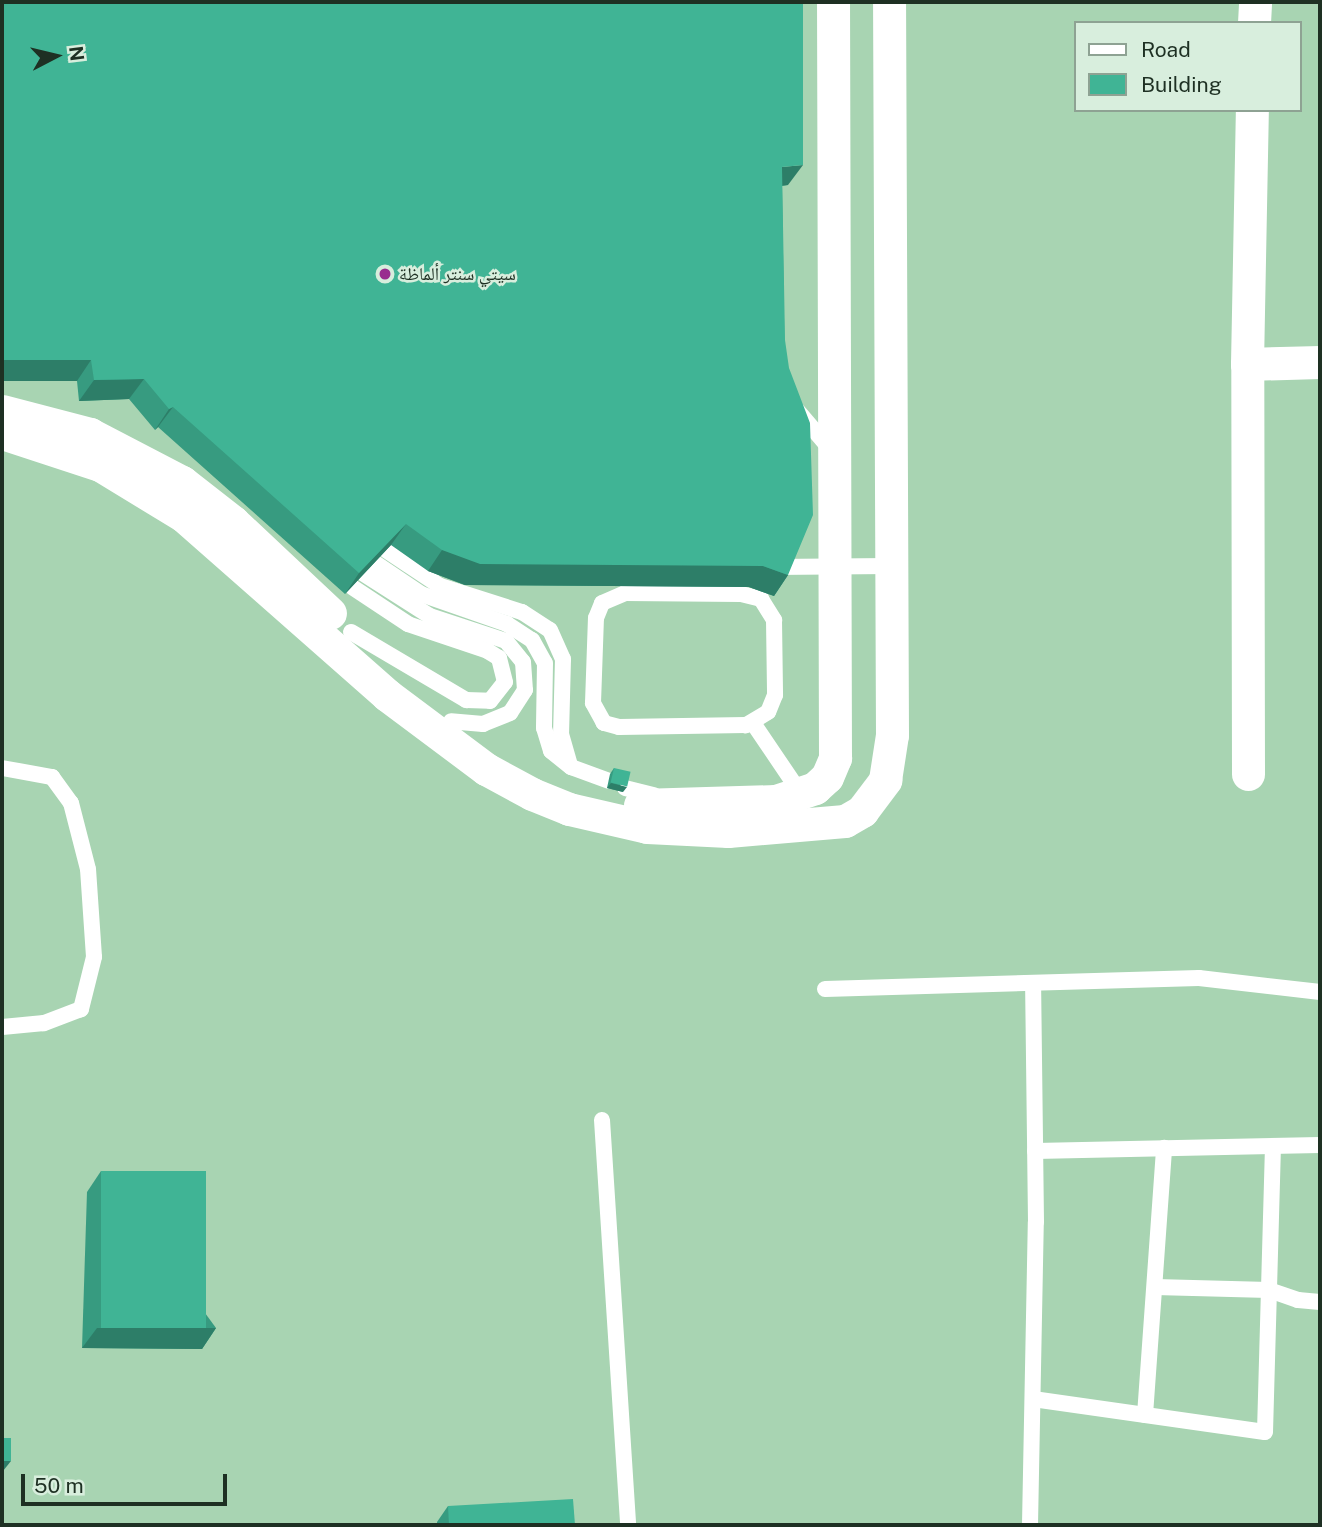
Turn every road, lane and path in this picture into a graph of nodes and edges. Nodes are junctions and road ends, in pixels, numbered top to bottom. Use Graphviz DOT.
graph roads {
  1 [pos="833,2"];
  2 [pos="889,2"];
  3 [pos="1255,2"];
  4 [pos="1254,21"];
  5 [pos="1252,112"];
  6 [pos="1320,362"];
  7 [pos="1247,364"];
  8 [pos="787,395"];
  9 [pos="7,416"];
  10 [pos="835,455"];
  11 [pos="768,562"];
  12 [pos="835,566"];
  13 [pos="891,566"];
  14 [pos="352,587"];
  15 [pos="351,632"];
  16 [pos="451,721"];
  17 [pos="753,723"];
  18 [pos="2,768"];
  19 [pos="1248,774"];
  20 [pos="609,781"];
  21 [pos="625,788"];
  22 [pos="801,794"];
  23 [pos="723,806"];
  24 [pos="1033,984"];
  25 [pos="825,989"];
  26 [pos="1320,992"];
  27 [pos="2,1027"];
  28 [pos="602,1120"];
  29 [pos="1320,1144"];
  30 [pos="1273,1146"];
  31 [pos="1164,1148"];
  32 [pos="1035,1151"];
  33 [pos="1154,1287"];
  34 [pos="1269,1290"];
  35 [pos="1320,1302"];
  36 [pos="1032,1399"];
  37 [pos="1145,1415"];
  38 [pos="628,1525"];
  39 [pos="1030,1525"];
  1 -- 10 [label="street"];
  2 -- 13 [label="street"];
  3 -- 4 [label="street"];
  5 -- 7 [label="street"];
  6 -- 7 [label="street"];
  7 -- 19 [label="street"];
  8 -- 10 [label="lane"];
  9 -- 13 [label="street"];
  9 -- 15 [label="street"];
  10 -- 12 [label="street"];
  11 -- 12 [label="lane"];
  12 -- 13 [label="lane"];
  12 -- 22 [label="street"];
  14 -- 15 [label="lane"];
  15 -- 16 [label="street"];
  16 -- 20 [label="lane"];
  16 -- 23 [label="street"];
  17 -- 17 [label="lane"];
  17 -- 22 [label="lane"];
  18 -- 27 [label="lane"];
  21 -- 23 [label="lane"];
  22 -- 23 [label="street"];
  24 -- 25 [label="lane"];
  24 -- 26 [label="lane"];
  24 -- 32 [label="lane"];
  28 -- 38 [label="lane"];
  29 -- 30 [label="lane"];
  30 -- 31 [label="lane"];
  30 -- 34 [label="lane"];
  31 -- 32 [label="lane"];
  31 -- 33 [label="lane"];
  32 -- 36 [label="lane"];
  33 -- 34 [label="lane"];
  33 -- 37 [label="lane"];
  34 -- 35 [label="lane"];
  34 -- 37 [label="lane"];
  36 -- 37 [label="lane"];
  36 -- 39 [label="lane"];
}
